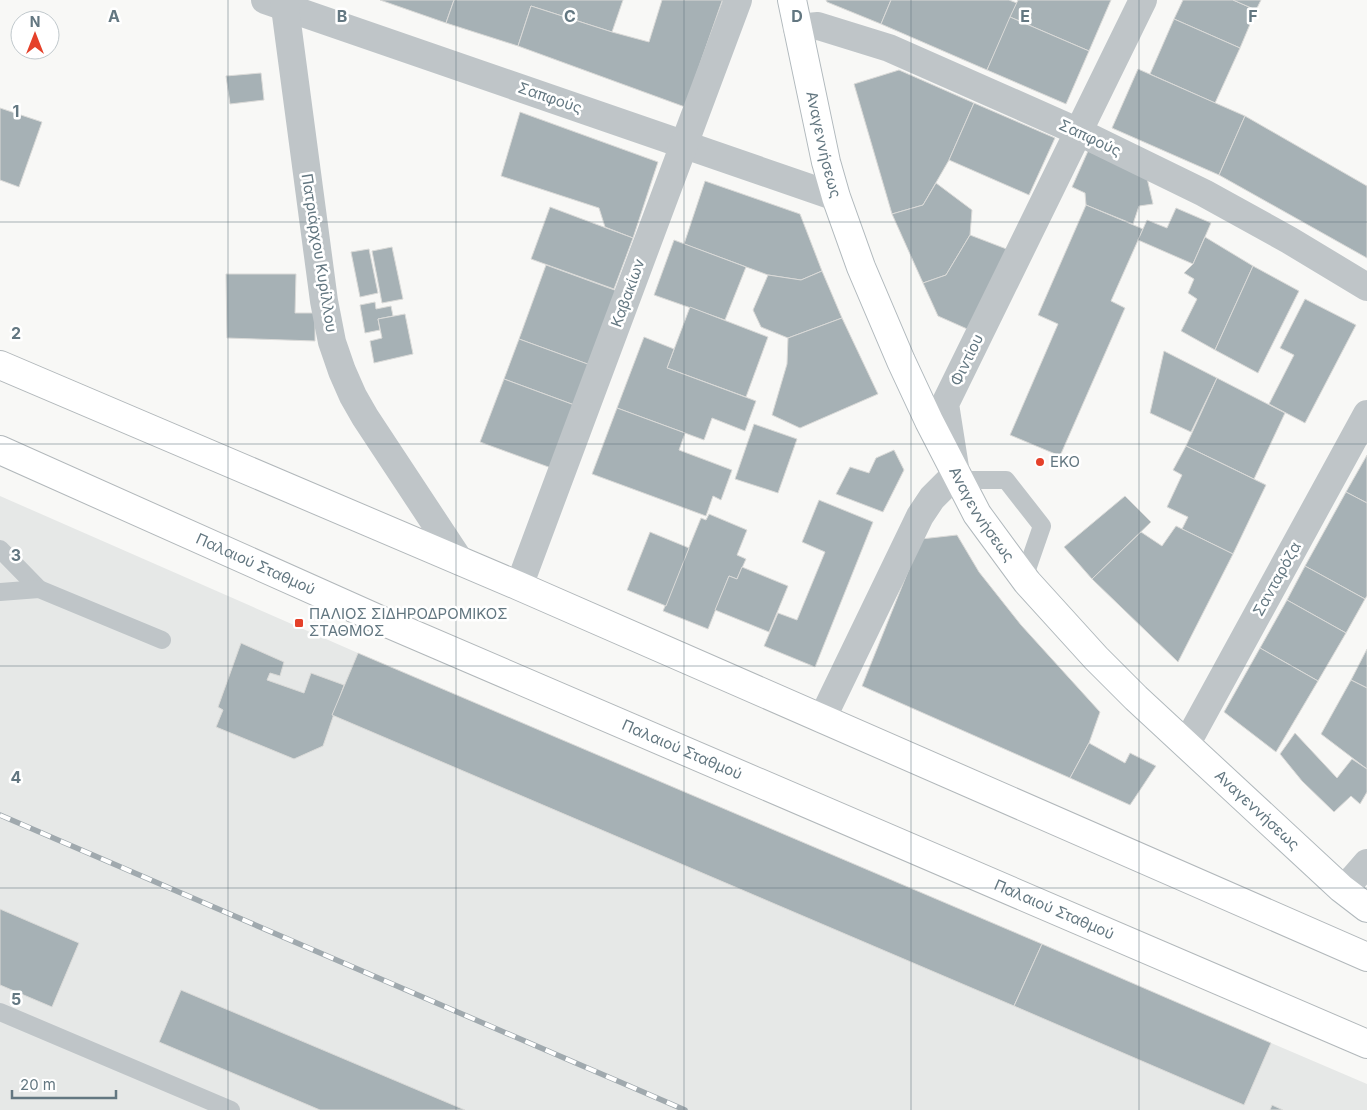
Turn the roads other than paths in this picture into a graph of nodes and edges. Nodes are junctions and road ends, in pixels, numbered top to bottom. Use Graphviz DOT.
graph roads {
  1 [pos="738,0"];
  2 [pos="792,0"];
  3 [pos="1144,0"];
  4 [pos="278,2"];
  5 [pos="797,28"];
  6 [pos="1079,132"];
  7 [pos="684,144"];
  8 [pos="836,196"];
  9 [pos="1367,287"];
  10 [pos="0,366"];
  11 [pos="1367,414"];
  12 [pos="0,450"];
  13 [pos="958,477"];
  14 [pos="0,549"];
  15 [pos="460,562"];
  16 [pos="1024,578"];
  17 [pos="518,586"];
  18 [pos="38,589"];
  19 [pos="0,592"];
  20 [pos="162,640"];
  21 [pos="822,719"];
  22 [pos="1184,742"];
  23 [pos="1367,863"];
  24 [pos="1341,888"];
  25 [pos="1367,908"];
  26 [pos="1367,956"];
  27 [pos="0,1012"];
  28 [pos="1367,1044"];
  29 [pos="231,1110"];
  1 -- 7 [label="street, Καβακίων"];
  2 -- 5 [label="main road, Αναγεννήσεως"];
  3 -- 6 [label="street, Φιντίου"];
  4 -- 7 [label="street, Σαπφούς"];
  4 -- 15 [label="street, Πατριάρχου Κυρίλλου"];
  5 -- 6 [label="street, Σαπφούς"];
  5 -- 8 [label="main road, Αναγεννήσεως"];
  6 -- 9 [label="street, Σαπφούς"];
  6 -- 13 [label="street, Φιντίου"];
  7 -- 8 [label="street, Σαπφούς"];
  7 -- 17 [label="street, Καβακίων"];
  8 -- 13 [label="main road, Αναγεννήσεως"];
  10 -- 15 [label="main road"];
  11 -- 22 [label="street, Σανταρόζα"];
  12 -- 28 [label="main road, Παλαιού Σταθμού"];
  13 -- 16 [label="main road, Αναγεννήσεως"];
  13 -- 16 [label="lane"];
  13 -- 21 [label="street"];
  14 -- 18 [label="lane"];
  15 -- 17 [label="main road"];
  16 -- 22 [label="main road, Αναγεννήσεως"];
  17 -- 21 [label="main road"];
  18 -- 19 [label="lane"];
  18 -- 20 [label="lane"];
  21 -- 26 [label="main road"];
  22 -- 24 [label="main road, Αναγεννήσεως"];
  23 -- 24 [label="street"];
  24 -- 25 [label="main road, Αναγεννήσεως"];
  27 -- 29 [label="lane"];
}
